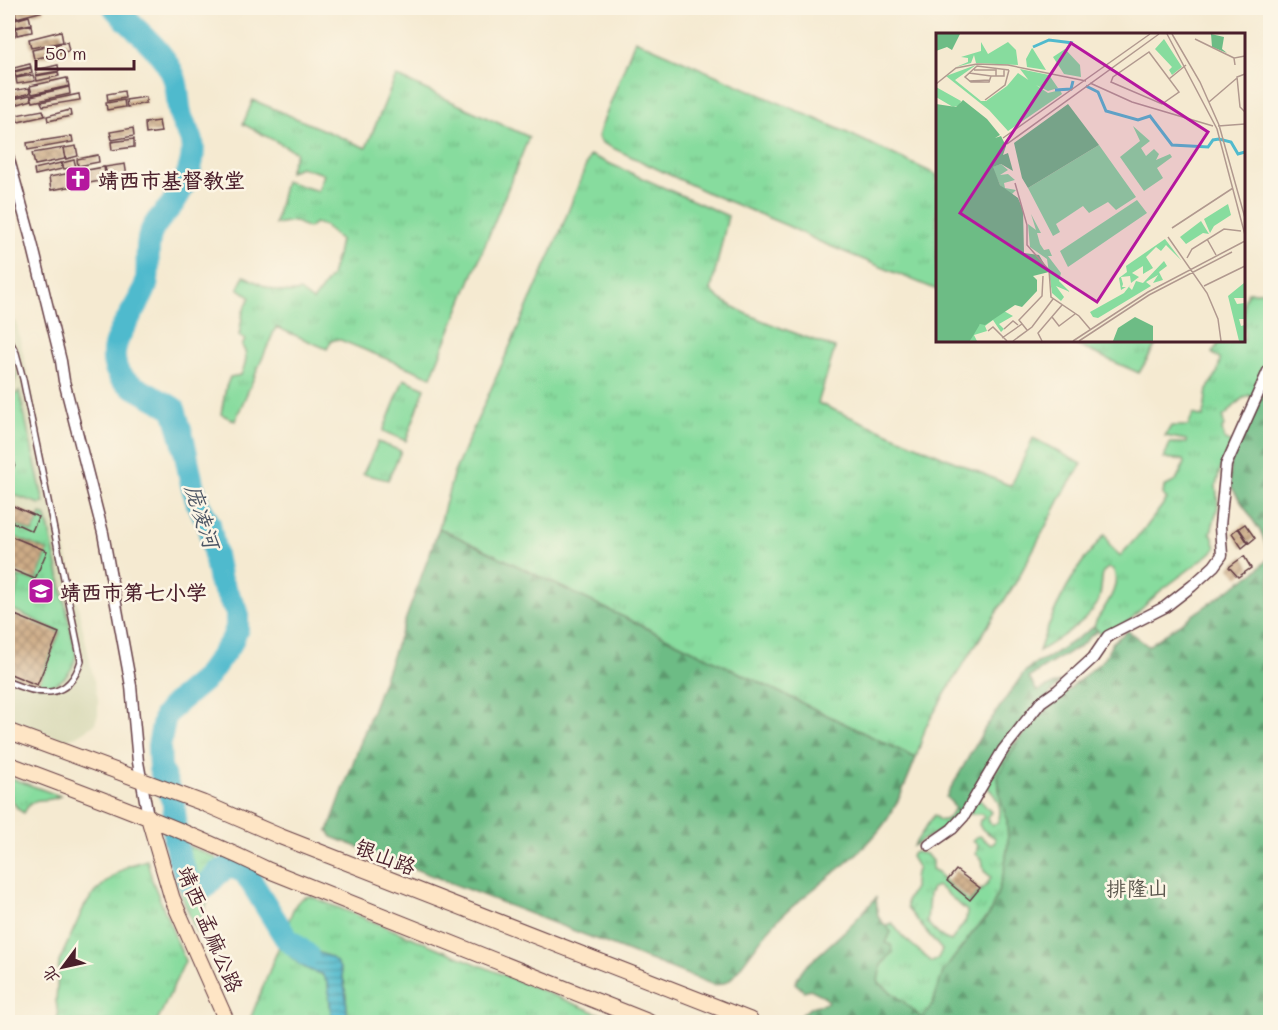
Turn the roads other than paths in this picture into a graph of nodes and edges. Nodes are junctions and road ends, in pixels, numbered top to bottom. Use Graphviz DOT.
graph roads {
  1 [pos="8,156"];
  2 [pos="8,338"];
  3 [pos="1270,367"];
  4 [pos="8,682"];
  5 [pos="8,731"];
  6 [pos="8,764"];
  7 [pos="141,782"];
  8 [pos="148,816"];
  9 [pos="929,845"];
  10 [pos="750,1020"];
  11 [pos="227,1023"];
  12 [pos="649,1023"];
  1 -- 7 [label="street"];
  2 -- 4 [label="lane"];
  3 -- 9 [label="street"];
  5 -- 7 [label="main road, 银山路"];
  6 -- 8 [label="main road"];
  7 -- 8 [label="street"];
  7 -- 10 [label="main road, 银山路"];
  8 -- 11 [label="main road, 靖西-孟麻公路"];
  8 -- 12 [label="main road"];
}
